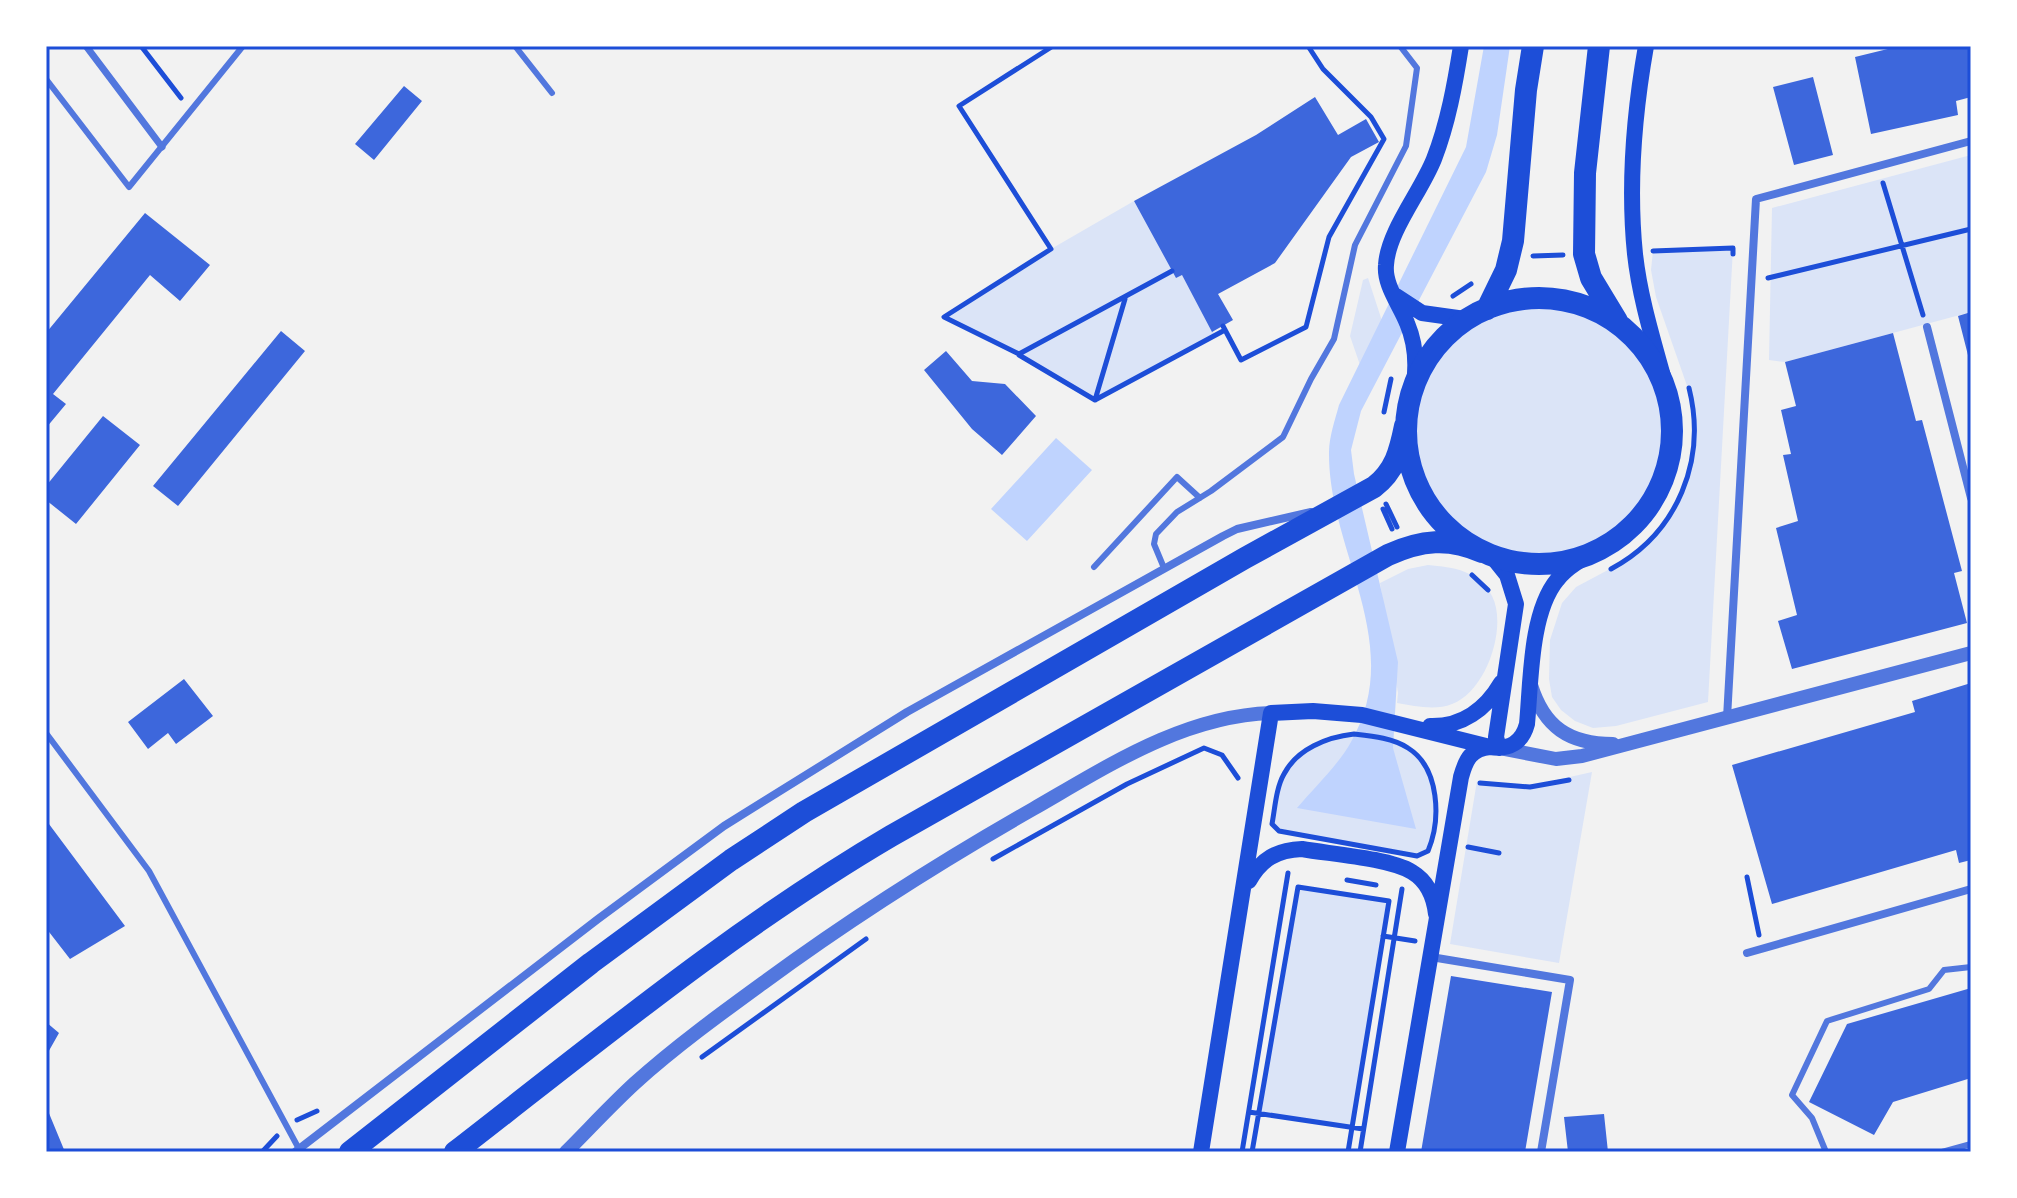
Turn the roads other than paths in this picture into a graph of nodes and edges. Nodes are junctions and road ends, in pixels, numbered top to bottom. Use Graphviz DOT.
graph roads {
  1 [pos="86,46"];
  2 [pos="243,46"];
  3 [pos="515,46"];
  4 [pos="1400,46"];
  5 [pos="1461,46"];
  6 [pos="1533,46"];
  7 [pos="1599,46"];
  8 [pos="1646,46"];
  9 [pos="46,79"];
  10 [pos="552,93"];
  11 [pos="1971,141"];
  12 [pos="162,147"];
  13 [pos="1394,294"];
  14 [pos="1487,309"];
  15 [pos="1465,319"];
  16 [pos="1927,327"];
  17 [pos="1623,328"];
  18 [pos="1414,383"];
  19 [pos="1677,387"];
  20 [pos="1405,426"];
  21 [pos="1200,498"];
  22 [pos="1971,498"];
  23 [pos="1343,504"];
  24 [pos="1597,551"];
  25 [pos="1487,554"];
  26 [pos="1094,567"];
  27 [pos="1164,568"];
  28 [pos="1971,653"];
  29 [pos="1508,665"];
  30 [pos="1531,685"];
  31 [pos="1271,713"];
  32 [pos="1727,718"];
  33 [pos="1412,726"];
  34 [pos="46,733"];
  35 [pos="1633,743"];
  36 [pos="1495,748"];
  37 [pos="1245,888"];
  38 [pos="1971,889"];
  39 [pos="1437,919"];
  40 [pos="1747,953"];
  41 [pos="1431,957"];
  42 [pos="1971,967"];
  43 [pos="1971,1144"];
  44 [pos="297,1151"];
  45 [pos="350,1152"];
  46 [pos="455,1152"];
  47 [pos="566,1152"];
  48 [pos="1201,1152"];
  49 [pos="1397,1152"];
  50 [pos="1541,1152"];
  51 [pos="1826,1152"];
  52 [pos="1942,1152"];
  1 -- 12 [label="street"];
  2 -- 12 [label="lane"];
  3 -- 10 [label="lane"];
  4 -- 21 [label="lane"];
  5 -- 13 [label="main road"];
  6 -- 14 [label="highway"];
  7 -- 17 [label="highway"];
  8 -- 19 [label="main road"];
  9 -- 12 [label="lane"];
  11 -- 32 [label="street"];
  13 -- 15 [label="main road"];
  13 -- 18 [label="main road"];
  14 -- 15 [label="highway"];
  14 -- 17 [label="highway"];
  15 -- 18 [label="highway"];
  16 -- 22 [label="street"];
  17 -- 19 [label="highway"];
  18 -- 20 [label="highway"];
  19 -- 24 [label="highway"];
  20 -- 23 [label="highway"];
  20 -- 25 [label="highway"];
  21 -- 26 [label="lane"];
  21 -- 27 [label="lane"];
  23 -- 27 [label="street"];
  23 -- 45 [label="highway"];
  24 -- 25 [label="highway"];
  24 -- 30 [label="main road"];
  25 -- 29 [label="main road"];
  25 -- 46 [label="highway"];
  27 -- 44 [label="street"];
  28 -- 32 [label="street"];
  29 -- 33 [label="main road"];
  29 -- 36 [label="main road"];
  30 -- 35 [label="street"];
  30 -- 36 [label="main road"];
  31 -- 33 [label="main road"];
  31 -- 37 [label="main road"];
  31 -- 47 [label="street"];
  32 -- 35 [label="street"];
  33 -- 36 [label="main road"];
  34 -- 44 [label="lane"];
  35 -- 36 [label="street"];
  36 -- 39 [label="main road"];
  37 -- 39 [label="main road"];
  37 -- 48 [label="main road"];
  38 -- 40 [label="street"];
  39 -- 41 [label="main road"];
  41 -- 49 [label="main road"];
  41 -- 50 [label="street"];
  42 -- 51 [label="lane"];
  43 -- 52 [label="lane"];
}
